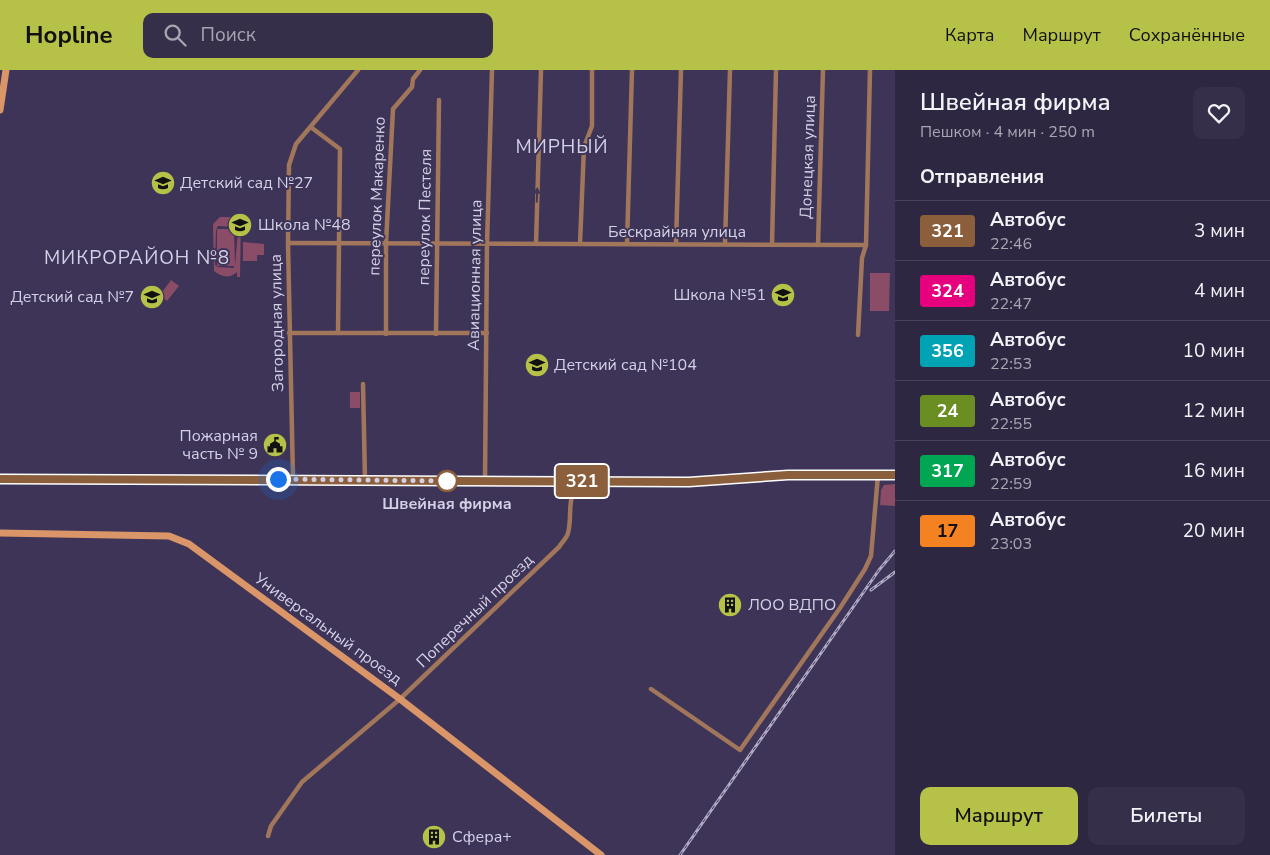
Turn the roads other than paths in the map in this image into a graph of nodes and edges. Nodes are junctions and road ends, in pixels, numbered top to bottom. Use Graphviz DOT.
graph roads {
  1 [pos="6,70"];
  2 [pos="358,70"];
  3 [pos="420,70"];
  4 [pos="492,70"];
  5 [pos="541,70"];
  6 [pos="592,70"];
  7 [pos="632,70"];
  8 [pos="681,70"];
  9 [pos="730,70"];
  10 [pos="776,70"];
  11 [pos="823,70"];
  12 [pos="870,70"];
  13 [pos="439,100"];
  14 [pos="0,110"];
  15 [pos="312,128"];
  16 [pos="288,243"];
  17 [pos="337,243"];
  18 [pos="386,243"];
  19 [pos="438,243"];
  20 [pos="487,244"];
  21 [pos="536,244"];
  22 [pos="580,244"];
  23 [pos="627,244"];
  24 [pos="676,244"];
  25 [pos="725,244"];
  26 [pos="772,244"];
  27 [pos="818,245"];
  28 [pos="866,245"];
  29 [pos="289,333"];
  30 [pos="338,333"];
  31 [pos="487,333"];
  32 [pos="386,334"];
  33 [pos="436,334"];
  34 [pos="858,335"];
  35 [pos="363,384"];
  36 [pos="878,475"];
  37 [pos="895,475"];
  38 [pos="0,478"];
  39 [pos="293,479"];
  40 [pos="365,480"];
  41 [pos="485,481"];
  42 [pos="562,481"];
  43 [pos="582,481"];
  44 [pos="570,498"];
  45 [pos="0,533"];
  46 [pos="651,689"];
  47 [pos="400,700"];
  48 [pos="268,836"];
  49 [pos="601,855"];
  1 -- 14 [label="street"];
  2 -- 15 [label="street, Загородная улица"];
  3 -- 18 [label="street, переулок Макаренко"];
  4 -- 20 [label="street, Авиационная улица"];
  21 -- 5 [label="street, one-way"];
  6 -- 22 [label="street"];
  7 -- 23 [label="street"];
  8 -- 24 [label="street"];
  9 -- 25 [label="street"];
  10 -- 26 [label="street"];
  11 -- 27 [label="street, Донецкая улица"];
  12 -- 28 [label="street"];
  13 -- 19 [label="street, переулок Пестеля"];
  15 -- 16 [label="street, Загородная улица"];
  15 -- 17 [label="street"];
  16 -- 17 [label="street, Бескрайняя улица"];
  16 -- 29 [label="street, Загородная улица"];
  17 -- 18 [label="street, Бескрайняя улица"];
  17 -- 30 [label="street"];
  18 -- 19 [label="street, Бескрайняя улица"];
  18 -- 32 [label="street, переулок Макаренко"];
  19 -- 20 [label="street, Бескрайняя улица"];
  19 -- 33 [label="street, переулок Пестеля"];
  20 -- 21 [label="street, Бескрайняя улица"];
  20 -- 31 [label="street, Авиационная улица"];
  21 -- 22 [label="street, Бескрайняя улица"];
  22 -- 23 [label="street, Бескрайняя улица"];
  23 -- 24 [label="street, Бескрайняя улица"];
  24 -- 25 [label="street, Бескрайняя улица"];
  25 -- 26 [label="street, Бескрайняя улица"];
  26 -- 27 [label="street, Бескрайняя улица"];
  27 -- 28 [label="street, Бескрайняя улица"];
  28 -- 34 [label="street"];
  29 -- 30 [label="street"];
  29 -- 39 [label="street, Загородная улица"];
  30 -- 32 [label="street"];
  31 -- 33 [label="street"];
  31 -- 41 [label="street, Авиационная улица"];
  32 -- 33 [label="street"];
  35 -- 40 [label="street"];
  36 -- 37 [label="main road"];
  36 -- 43 [label="main road"];
  36 -- 46 [label="street"];
  38 -- 39 [label="main road"];
  39 -- 40 [label="main road"];
  40 -- 41 [label="main road"];
  41 -- 42 [label="main road"];
  42 -- 43 [label="main road"];
  42 -- 44 [label="street, Поперечный проезд"];
  43 -- 44 [label="street"];
  44 -- 47 [label="street, Поперечный проезд"];
  45 -- 47 [label="street, Универсальный проезд"];
  47 -- 48 [label="street, Поперечный проезд"];
  47 -- 49 [label="street, Универсальный проезд"];
}
